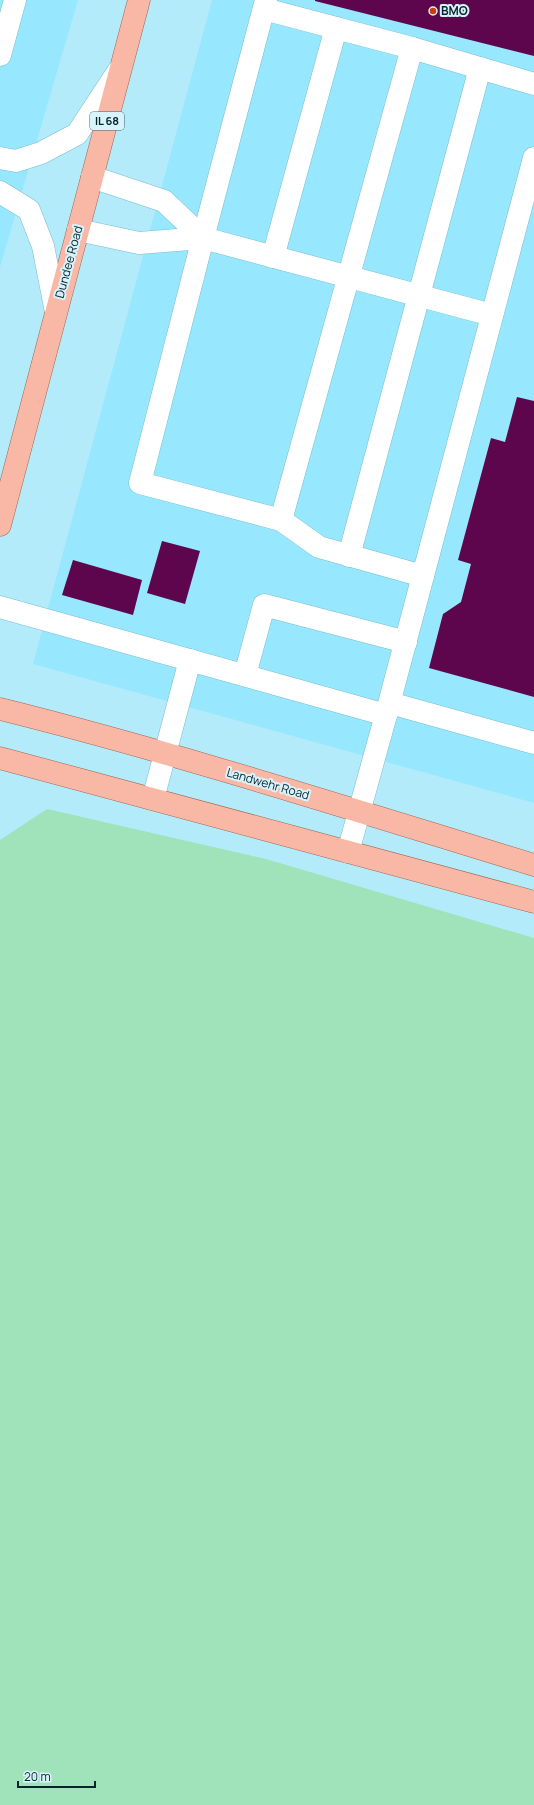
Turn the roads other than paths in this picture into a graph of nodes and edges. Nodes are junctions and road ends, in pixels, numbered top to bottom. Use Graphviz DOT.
graph roads {
  1 [pos="15,0"];
  2 [pos="139,0"];
  3 [pos="265,4"];
  4 [pos="336,28"];
  5 [pos="412,48"];
  6 [pos="0,55"];
  7 [pos="121,65"];
  8 [pos="480,68"];
  9 [pos="534,84"];
  10 [pos="0,158"];
  11 [pos="534,158"];
  12 [pos="92,177"];
  13 [pos="0,192"];
  14 [pos="78,230"];
  15 [pos="203,238"];
  16 [pos="273,257"];
  17 [pos="348,277"];
  18 [pos="419,296"];
  19 [pos="56,312"];
  20 [pos="492,315"];
  21 [pos="282,520"];
  22 [pos="0,525"];
  23 [pos="350,556"];
  24 [pos="423,576"];
  25 [pos="0,607"];
  26 [pos="406,642"];
  27 [pos="190,660"];
  28 [pos="245,675"];
  29 [pos="0,709"];
  30 [pos="388,709"];
  31 [pos="534,744"];
  32 [pos="165,754"];
  33 [pos="0,758"];
  34 [pos="153,799"];
  35 [pos="359,812"];
  36 [pos="348,852"];
  37 [pos="534,865"];
  38 [pos="534,902"];
  1 -- 6 [label="lane"];
  2 -- 7 [label="main road, Dundee Road / IL 68"];
  3 -- 4 [label="lane"];
  3 -- 15 [label="lane"];
  4 -- 5 [label="lane"];
  4 -- 16 [label="lane"];
  5 -- 8 [label="lane"];
  5 -- 17 [label="lane"];
  7 -- 10 [label="lane"];
  7 -- 12 [label="main road, Dundee Road / IL 68"];
  8 -- 9 [label="lane"];
  8 -- 18 [label="lane"];
  11 -- 20 [label="lane"];
  12 -- 14 [label="main road, Dundee Road / IL 68"];
  12 -- 15 [label="lane"];
  13 -- 19 [label="lane"];
  14 -- 15 [label="lane"];
  14 -- 19 [label="main road, Dundee Road / IL 68"];
  15 -- 16 [label="lane"];
  15 -- 21 [label="lane"];
  16 -- 17 [label="lane"];
  17 -- 18 [label="lane"];
  17 -- 21 [label="lane"];
  18 -- 20 [label="lane"];
  18 -- 23 [label="lane"];
  19 -- 22 [label="main road, Dundee Road / IL 68"];
  20 -- 24 [label="lane"];
  21 -- 23 [label="lane"];
  23 -- 24 [label="lane"];
  24 -- 26 [label="lane"];
  25 -- 27 [label="lane"];
  26 -- 28 [label="lane"];
  26 -- 30 [label="lane"];
  27 -- 28 [label="lane"];
  27 -- 32 [label="lane"];
  28 -- 30 [label="lane"];
  29 -- 32 [label="main road, Landwehr Road"];
  30 -- 31 [label="lane"];
  30 -- 35 [label="lane"];
  32 -- 34 [label="lane"];
  32 -- 35 [label="main road, Landwehr Road"];
  33 -- 34 [label="main road"];
  34 -- 36 [label="main road"];
  35 -- 36 [label="lane"];
  35 -- 37 [label="main road, Landwehr Road"];
  36 -- 38 [label="main road"];
}
